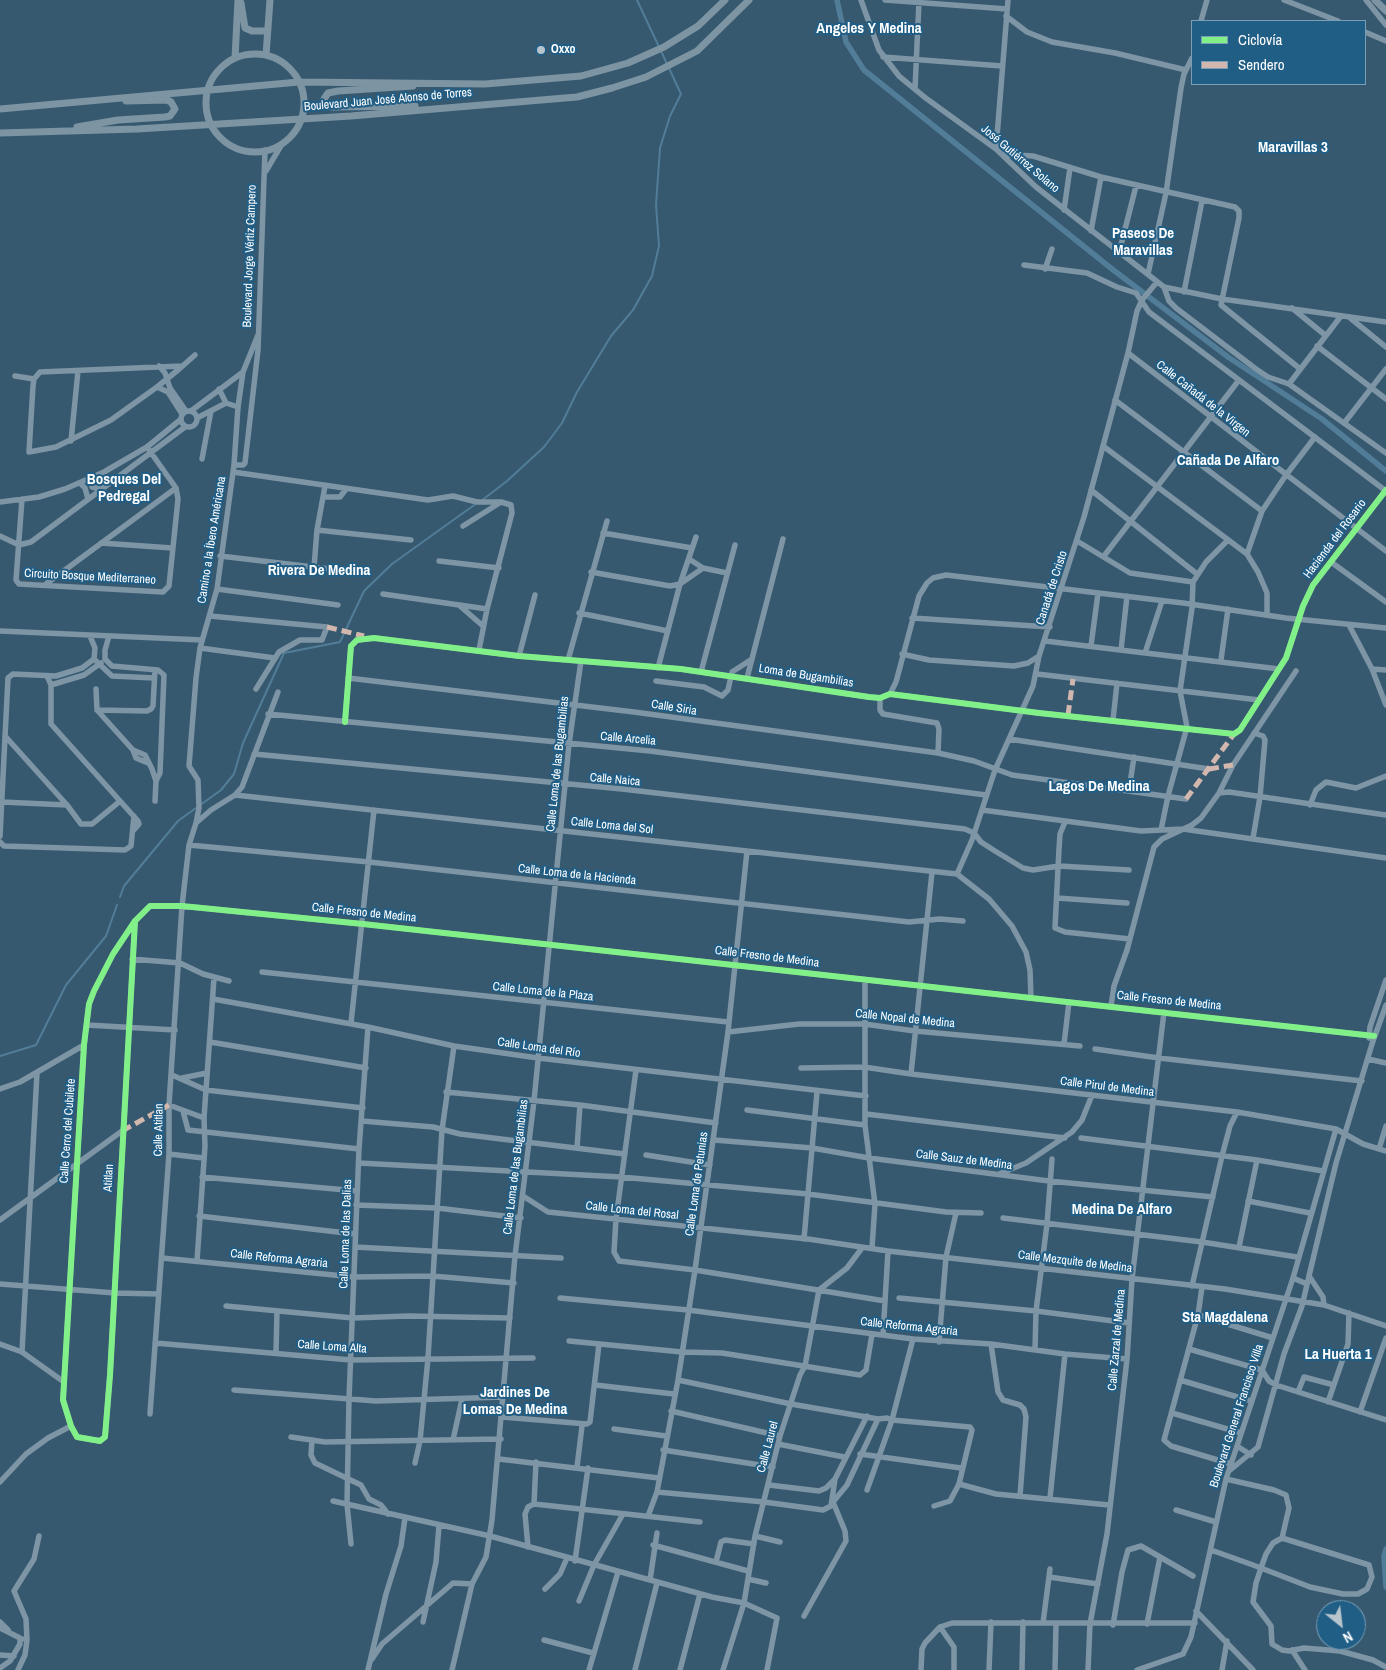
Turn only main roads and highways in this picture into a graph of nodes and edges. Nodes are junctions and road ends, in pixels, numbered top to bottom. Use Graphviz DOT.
graph roads {
  1 [pos="240,0"];
  2 [pos="270,0"];
  3 [pos="725,0"];
  4 [pos="748,0"];
  5 [pos="1375,0"];
  6 [pos="1386,12"];
  7 [pos="266,31"];
  8 [pos="266,55"];
  9 [pos="235,58"];
  10 [pos="299,82"];
  11 [pos="433,83"];
  12 [pos="207,89"];
  13 [pos="99,100"];
  14 [pos="433,108"];
  15 [pos="0,109"];
  16 [pos="302,118"];
  17 [pos="210,124"];
  18 [pos="62,130"];
  19 [pos="0,133"];
  1 -- 7 [label="main road"];
  1 -- 9 [label="main road"];
  2 -- 7 [label="main road"];
  3 -- 11 [label="main road, Boulevard Juan José Alonso de Torres"];
  4 -- 14 [label="main road, Boulevard Juan José Alonso de Torres"];
  5 -- 6 [label="main road"];
  7 -- 8 [label="main road"];
  8 -- 9 [label="main road"];
  8 -- 10 [label="main road"];
  9 -- 12 [label="main road"];
  10 -- 11 [label="main road, Boulevard Juan José Alonso de Torres"];
  10 -- 12 [label="main road, Boulevard Juan José Alonso de Torres"];
  10 -- 16 [label="main road"];
  11 -- 14 [label="main road"];
  12 -- 13 [label="main road, Boulevard Juan José Alonso de Torres"];
  12 -- 17 [label="main road"];
  13 -- 15 [label="main road, Boulevard Juan José Alonso de Torres"];
  13 -- 18 [label="main road"];
  14 -- 16 [label="main road, Boulevard Juan José Alonso de Torres"];
  16 -- 17 [label="main road, Boulevard Juan José Alonso de Torres"];
  16 -- 17 [label="main road"];
  17 -- 18 [label="main road, Boulevard Juan José Alonso de Torres"];
  18 -- 19 [label="main road, Boulevard Juan José Alonso de Torres"];
}
